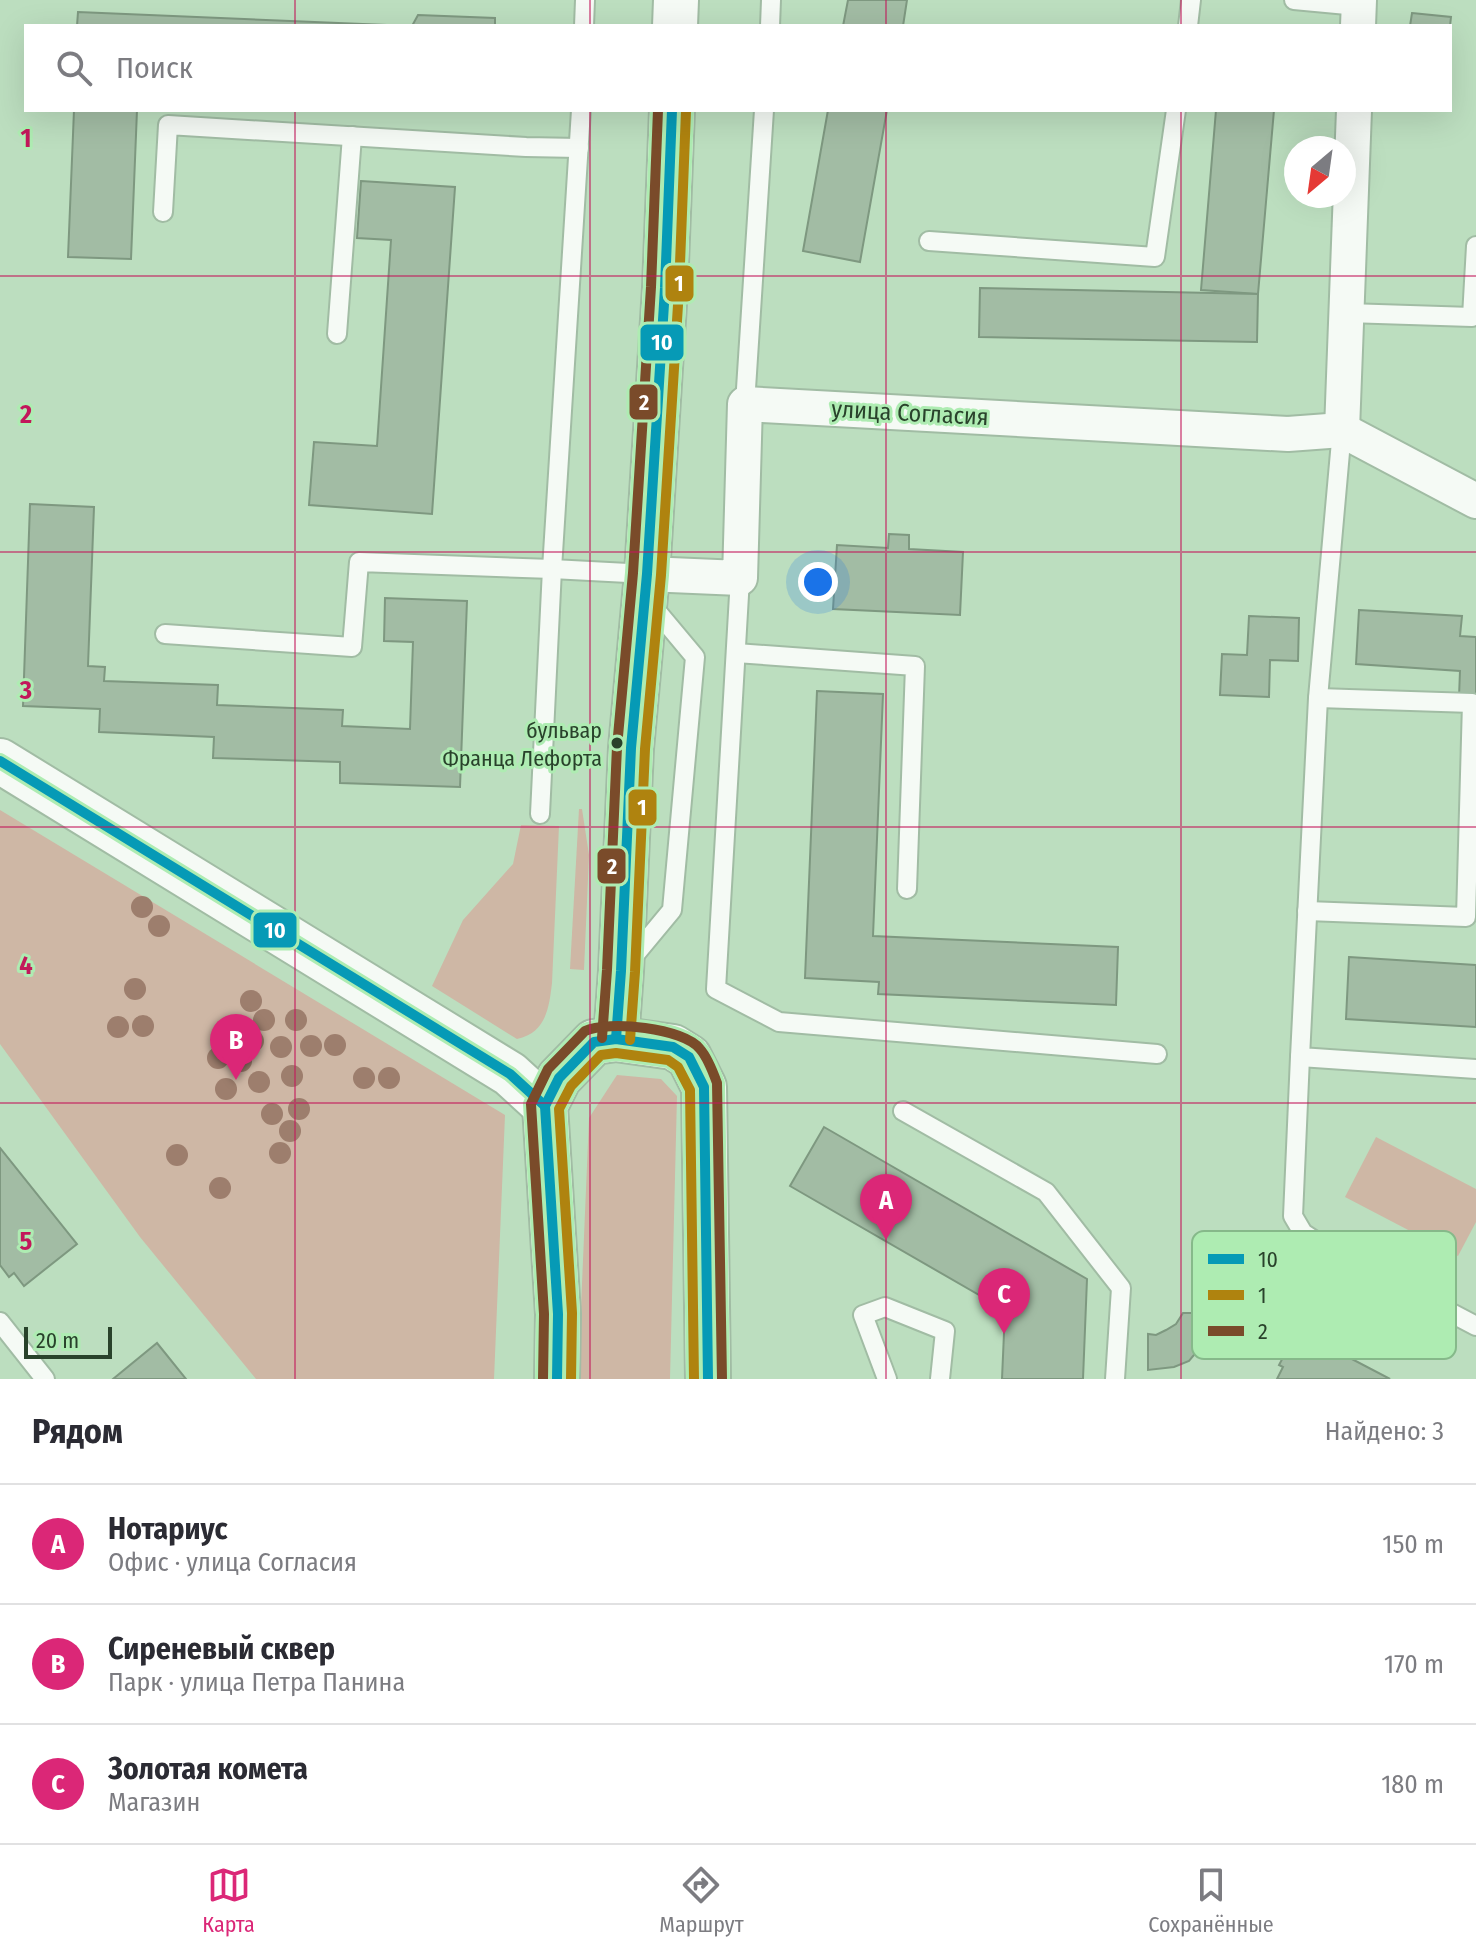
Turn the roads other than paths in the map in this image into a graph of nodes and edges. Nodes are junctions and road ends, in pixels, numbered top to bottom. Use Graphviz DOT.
graph roads {
  1 [pos="585,0"];
  2 [pos="676,0"];
  3 [pos="771,0"];
  4 [pos="1191,0"];
  5 [pos="1294,0"];
  6 [pos="1358,11"];
  7 [pos="584,24"];
  8 [pos="675,24"];
  9 [pos="770,24"];
  10 [pos="1188,24"];
  11 [pos="581,112"];
  12 [pos="672,112"];
  13 [pos="764,112"];
  14 [pos="1176,112"];
  15 [pos="1354,112"];
  16 [pos="352,136"];
  17 [pos="579,148"];
  18 [pos="163,212"];
  19 [pos="929,241"];
  20 [pos="1476,246"];
  21 [pos="1347,313"];
  22 [pos="337,334"];
  23 [pos="745,404"];
  24 [pos="1342,430"];
  25 [pos="1476,501"];
  26 [pos="552,569"];
  27 [pos="740,578"];
  28 [pos="645,585"];
  29 [pos="165,634"];
  30 [pos="736,653"];
  31 [pos="1318,698"];
  32 [pos="0,761"];
  33 [pos="540,814"];
  34 [pos="907,889"];
  35 [pos="1307,911"];
  36 [pos="616,1039"];
  37 [pos="1157,1054"];
  38 [pos="1300,1057"];
  39 [pos="1476,1069"];
  40 [pos="545,1106"];
  41 [pos="903,1111"];
  42 [pos="1302,1231"];
  43 [pos="1456,1315"];
  44 [pos="0,1322"];
  45 [pos="1476,1326"];
  46 [pos="45,1379"];
  47 [pos="557,1379"];
  48 [pos="708,1379"];
  49 [pos="887,1379"];
  50 [pos="940,1379"];
  51 [pos="1115,1379"];
  1 -- 7 [label="lane"];
  2 -- 8 [label="main road"];
  3 -- 9 [label="lane"];
  4 -- 10 [label="lane"];
  5 -- 6 [label="lane"];
  11 -- 17 [label="lane"];
  12 -- 28 [label="main road"];
  13 -- 23 [label="lane"];
  14 -- 19 [label="lane"];
  15 -- 21 [label="street"];
  16 -- 17 [label="lane"];
  16 -- 18 [label="lane"];
  16 -- 22 [label="lane"];
  17 -- 26 [label="lane"];
  20 -- 21 [label="lane"];
  21 -- 24 [label="street"];
  23 -- 24 [label="street, улица Согласия"];
  23 -- 27 [label="street"];
  24 -- 25 [label="street"];
  24 -- 31 [label="lane"];
  26 -- 28 [label="lane"];
  26 -- 29 [label="lane"];
  26 -- 33 [label="lane"];
  27 -- 28 [label="street"];
  27 -- 30 [label="lane"];
  28 -- 36 [label="main road"];
  30 -- 34 [label="lane"];
  30 -- 37 [label="lane"];
  31 -- 35 [label="lane"];
  31 -- 35 [label="lane"];
  32 -- 40 [label="main road"];
  35 -- 38 [label="lane"];
  36 -- 40 [label="main road"];
  36 -- 48 [label="main road"];
  38 -- 39 [label="lane"];
  38 -- 42 [label="lane"];
  40 -- 47 [label="main road"];
  41 -- 51 [label="lane"];
  43 -- 45 [label="lane"];
  44 -- 46 [label="lane"];
  49 -- 50 [label="lane"];
}
